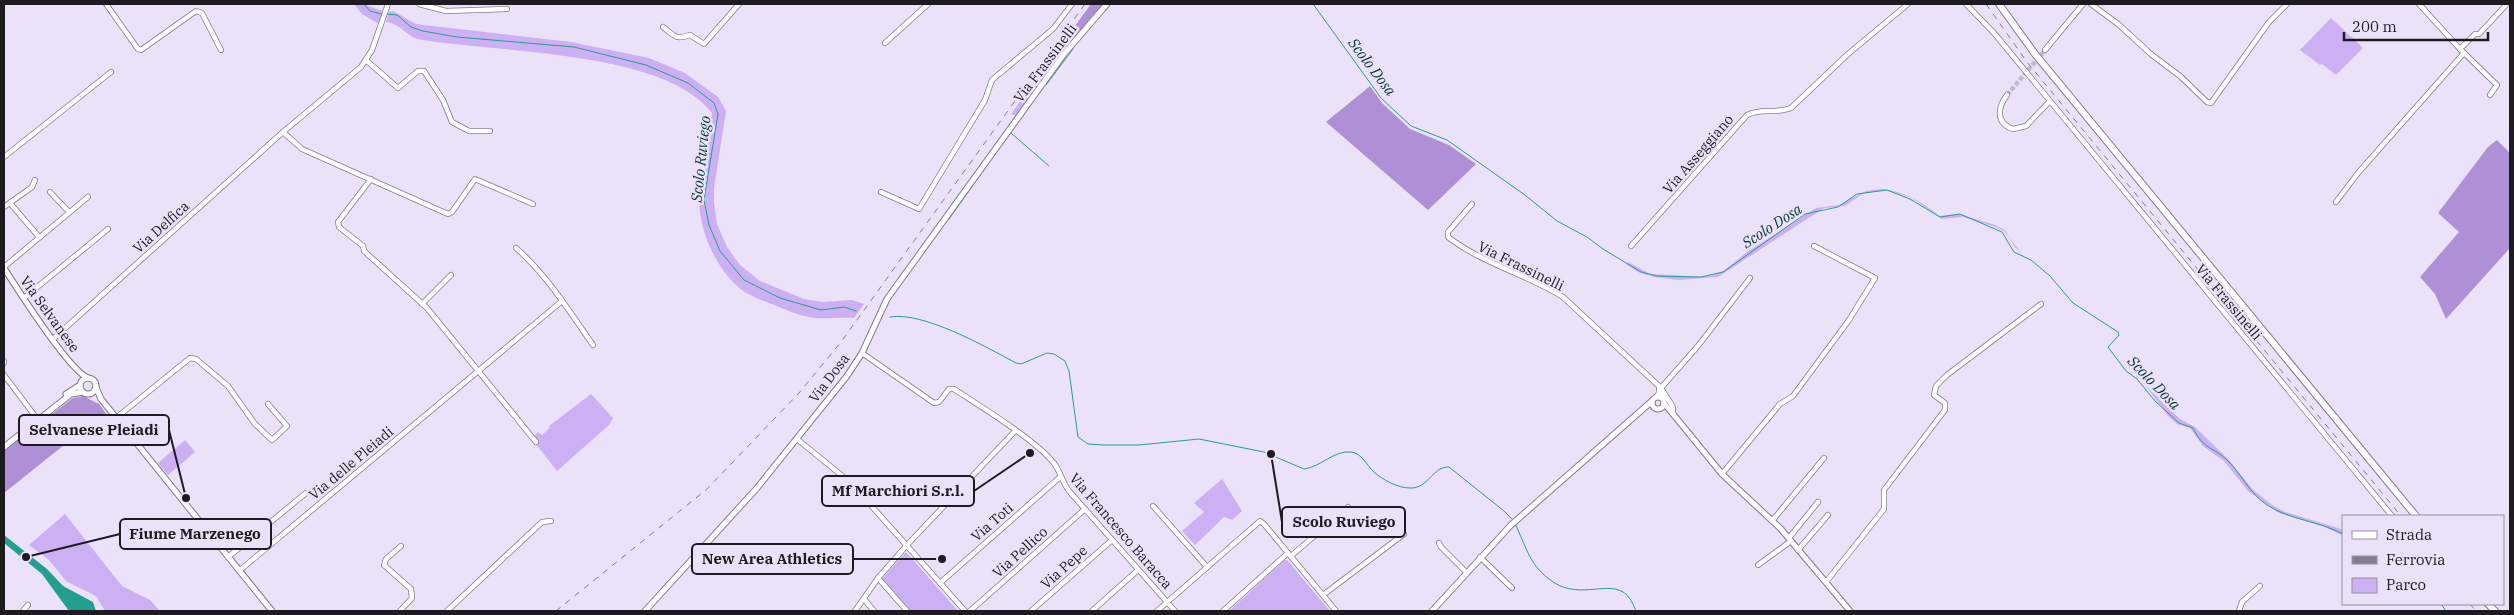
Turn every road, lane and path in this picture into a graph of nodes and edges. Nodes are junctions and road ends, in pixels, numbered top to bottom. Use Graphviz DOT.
graph roads {
  1 [pos="106,4"];
  2 [pos="388,4"];
  3 [pos="419,4"];
  4 [pos="739,4"];
  5 [pos="928,4"];
  6 [pos="1072,4"];
  7 [pos="1107,4"];
  8 [pos="1908,4"];
  9 [pos="1966,4"];
  10 [pos="1999,4"];
  11 [pos="2083,4"];
  12 [pos="2091,4"];
  13 [pos="2287,4"];
  14 [pos="2419,4"];
  15 [pos="2507,4"];
  16 [pos="507,9"];
  17 [pos="663,27"];
  18 [pos="885,43"];
  19 [pos="2460,49"];
  20 [pos="221,50"];
  21 [pos="2045,50"];
  22 [pos="2464,53"];
  23 [pos="367,61"];
  24 [pos="111,72"];
  25 [pos="2007,95"];
  26 [pos="2490,95"];
  27 [pos="2049,102"];
  28 [pos="283,132"];
  29 [pos="490,132"];
  30 [pos="1004,138"];
  31 [pos="4,157"];
  32 [pos="371,179"];
  33 [pos="35,180"];
  34 [pos="50,192"];
  35 [pos="882,192"];
  36 [pos="88,197"];
  37 [pos="2336,202"];
  38 [pos="10,203"];
  39 [pos="533,204"];
  40 [pos="1472,204"];
  41 [pos="4,207"];
  42 [pos="69,212"];
  43 [pos="108,229"];
  44 [pos="40,237"];
  45 [pos="1631,246"];
  46 [pos="1814,246"];
  47 [pos="516,248"];
  48 [pos="4,268"];
  49 [pos="451,275"];
  50 [pos="1750,278"];
  51 [pos="24,298"];
  52 [pos="562,301"];
  53 [pos="422,304"];
  54 [pos="2041,304"];
  55 [pos="53,338"];
  56 [pos="593,345"];
  57 [pos="862,353"];
  58 [pos="478,370"];
  59 [pos="80,373"];
  60 [pos="4,375"];
  61 [pos="88,378"];
  62 [pos="81,383"];
  63 [pos="1659,386"];
  64 [pos="96,387"];
  65 [pos="83,392"];
  66 [pos="90,394"];
  67 [pos="101,399"];
  68 [pos="1654,399"];
  69 [pos="1663,401"];
  70 [pos="268,404"];
  71 [pos="1657,408"];
  72 [pos="1643,411"];
  73 [pos="1671,412"];
  74 [pos="116,418"];
  75 [pos="37,419"];
  76 [pos="1015,431"];
  77 [pos="798,439"];
  78 [pos="4,442"];
  79 [pos="536,442"];
  80 [pos="4,447"];
  81 [pos="1824,458"];
  82 [pos="1722,474"];
  83 [pos="1060,478"];
  84 [pos="306,493"];
  85 [pos="1818,502"];
  86 [pos="1153,506"];
  87 [pos="1348,507"];
  88 [pos="1085,509"];
  89 [pos="1828,515"];
  90 [pos="2391,515"];
  91 [pos="2415,515"];
  92 [pos="551,521"];
  93 [pos="1772,521"];
  94 [pos="1404,534"];
  95 [pos="1790,539"];
  96 [pos="1112,540"];
  97 [pos="1439,543"];
  98 [pos="907,545"];
  99 [pos="401,546"];
  100 [pos="1798,550"];
  101 [pos="1290,554"];
  102 [pos="228,557"];
  103 [pos="1480,557"];
  104 [pos="1758,565"];
  105 [pos="1206,567"];
  106 [pos="1138,570"];
  107 [pos="239,571"];
  108 [pos="1466,572"];
  109 [pos="878,578"];
  110 [pos="1826,582"];
  111 [pos="940,583"];
  112 [pos="2260,586"];
  113 [pos="1512,588"];
  114 [pos="1322,595"];
  115 [pos="864,598"];
  116 [pos="1167,602"];
  117 [pos="28,604"];
  118 [pos="23,611"];
  119 [pos="272,611"];
  120 [pos="400,611"];
  121 [pos="447,611"];
  122 [pos="645,611"];
  123 [pos="855,611"];
  124 [pos="874,611"];
  125 [pos="907,611"];
  126 [pos="965,611"];
  127 [pos="970,611"];
  128 [pos="1031,611"];
  129 [pos="1092,611"];
  130 [pos="1157,611"];
  131 [pos="1175,611"];
  132 [pos="1223,611"];
  133 [pos="1336,611"];
  134 [pos="1432,611"];
  135 [pos="1850,611"];
  136 [pos="2239,611"];
  1 -- 20 [label="street"];
  2 -- 23 [label="street, Via Delfica"];
  3 -- 16 [label="street"];
  4 -- 17 [label="street"];
  5 -- 18 [label="street"];
  6 -- 35 [label="street"];
  7 -- 30 [label="street, Via Frassinelli"];
  8 -- 45 [label="street, Via Asseggiano"];
  9 -- 27 [label="street, Via Frassinelli"];
  10 -- 91 [label="main road"];
  11 -- 21 [label="street"];
  12 -- 13 [label="street"];
  14 -- 19 [label="street"];
  15 -- 19 [label="street"];
  19 -- 22 [label="street"];
  22 -- 26 [label="street"];
  22 -- 37 [label="street"];
  23 -- 28 [label="street, Via Delfica"];
  23 -- 29 [label="street"];
  24 -- 31 [label="street"];
  25 -- 27 [label="street"];
  27 -- 90 [label="street, Via Frassinelli"];
  28 -- 32 [label="street"];
  28 -- 55 [label="street, Via Delfica"];
  30 -- 57 [label="street, Via Dosa"];
  32 -- 39 [label="street"];
  32 -- 53 [label="street"];
  33 -- 38 [label="street"];
  34 -- 42 [label="street"];
  36 -- 42 [label="street"];
  38 -- 41 [label="street"];
  38 -- 44 [label="street"];
  40 -- 63 [label="street, Via Frassinelli"];
  42 -- 44 [label="street"];
  43 -- 51 [label="street"];
  44 -- 48 [label="street"];
  46 -- 82 [label="street"];
  47 -- 52 [label="street"];
  48 -- 51 [label="street, Via Selvanese"];
  49 -- 53 [label="street"];
  50 -- 63 [label="street"];
  51 -- 55 [label="street, Via Selvanese"];
  52 -- 56 [label="street"];
  52 -- 58 [label="street, Via delle Pleiadi"];
  53 -- 58 [label="street"];
  54 -- 110 [label="street"];
  55 -- 59 [label="street, Via Selvanese"];
  57 -- 76 [label="street, Via Francesco Baracca"];
  57 -- 77 [label="street, Via Dosa"];
  58 -- 79 [label="street"];
  58 -- 107 [label="street, Via delle Pleiadi"];
  59 -- 61 [label="street, Via Selvanese"];
  59 -- 62 [label="street, Via Selvanese"];
  60 -- 75 [label="street"];
  61 -- 62 [label="street"];
  61 -- 64 [label="street"];
  62 -- 65 [label="street"];
  62 -- 75 [label="street"];
  63 -- 68 [label="street"];
  63 -- 69 [label="street, Via Frassinelli"];
  63 -- 73 [label="street, Via Frassinelli"];
  64 -- 66 [label="street"];
  64 -- 67 [label="street"];
  65 -- 66 [label="street"];
  65 -- 75 [label="street"];
  66 -- 67 [label="street"];
  67 -- 74 [label="street"];
  68 -- 69 [label="street"];
  68 -- 71 [label="street"];
  68 -- 72 [label="street"];
  69 -- 71 [label="street"];
  69 -- 73 [label="street, Via Frassinelli"];
  70 -- 74 [label="street"];
  71 -- 72 [label="street"];
  71 -- 73 [label="street"];
  72 -- 103 [label="street"];
  73 -- 82 [label="street, Via Frassinelli"];
  74 -- 102 [label="street"];
  75 -- 78 [label="street"];
  75 -- 80 [label="street"];
  76 -- 83 [label="street, Via Francesco Baracca"];
  76 -- 98 [label="street"];
  77 -- 98 [label="street"];
  77 -- 122 [label="street, Via Dosa"];
  81 -- 93 [label="street"];
  82 -- 93 [label="street, Via Frassinelli"];
  83 -- 88 [label="street, Via Francesco Baracca"];
  83 -- 111 [label="street, Via Toti"];
  84 -- 102 [label="street"];
  85 -- 95 [label="street"];
  86 -- 105 [label="street"];
  87 -- 101 [label="street"];
  88 -- 96 [label="street, Via Francesco Baracca"];
  88 -- 127 [label="street, Via Pellico"];
  89 -- 100 [label="street"];
  92 -- 121 [label="street"];
  93 -- 95 [label="street, Via Frassinelli"];
  94 -- 114 [label="street"];
  95 -- 100 [label="street, Via Frassinelli"];
  95 -- 104 [label="street"];
  96 -- 106 [label="street, Via Francesco Baracca"];
  96 -- 128 [label="street, Via Pepe"];
  97 -- 108 [label="street"];
  98 -- 109 [label="street"];
  98 -- 111 [label="street"];
  99 -- 120 [label="street"];
  100 -- 110 [label="street, Via Frassinelli"];
  101 -- 105 [label="street"];
  101 -- 114 [label="street"];
  101 -- 132 [label="street"];
  102 -- 107 [label="street"];
  103 -- 108 [label="street"];
  103 -- 113 [label="street"];
  105 -- 116 [label="street"];
  106 -- 116 [label="street, Via Francesco Baracca"];
  106 -- 129 [label="street"];
  107 -- 119 [label="street"];
  108 -- 134 [label="street"];
  109 -- 115 [label="street"];
  109 -- 125 [label="street"];
  110 -- 135 [label="street, Via Frassinelli"];
  111 -- 126 [label="street"];
  112 -- 136 [label="street"];
  114 -- 133 [label="street"];
  115 -- 123 [label="street"];
  115 -- 124 [label="street"];
  116 -- 130 [label="street"];
  116 -- 131 [label="street, Via Francesco Baracca"];
  117 -- 118 [label="street"];
}
